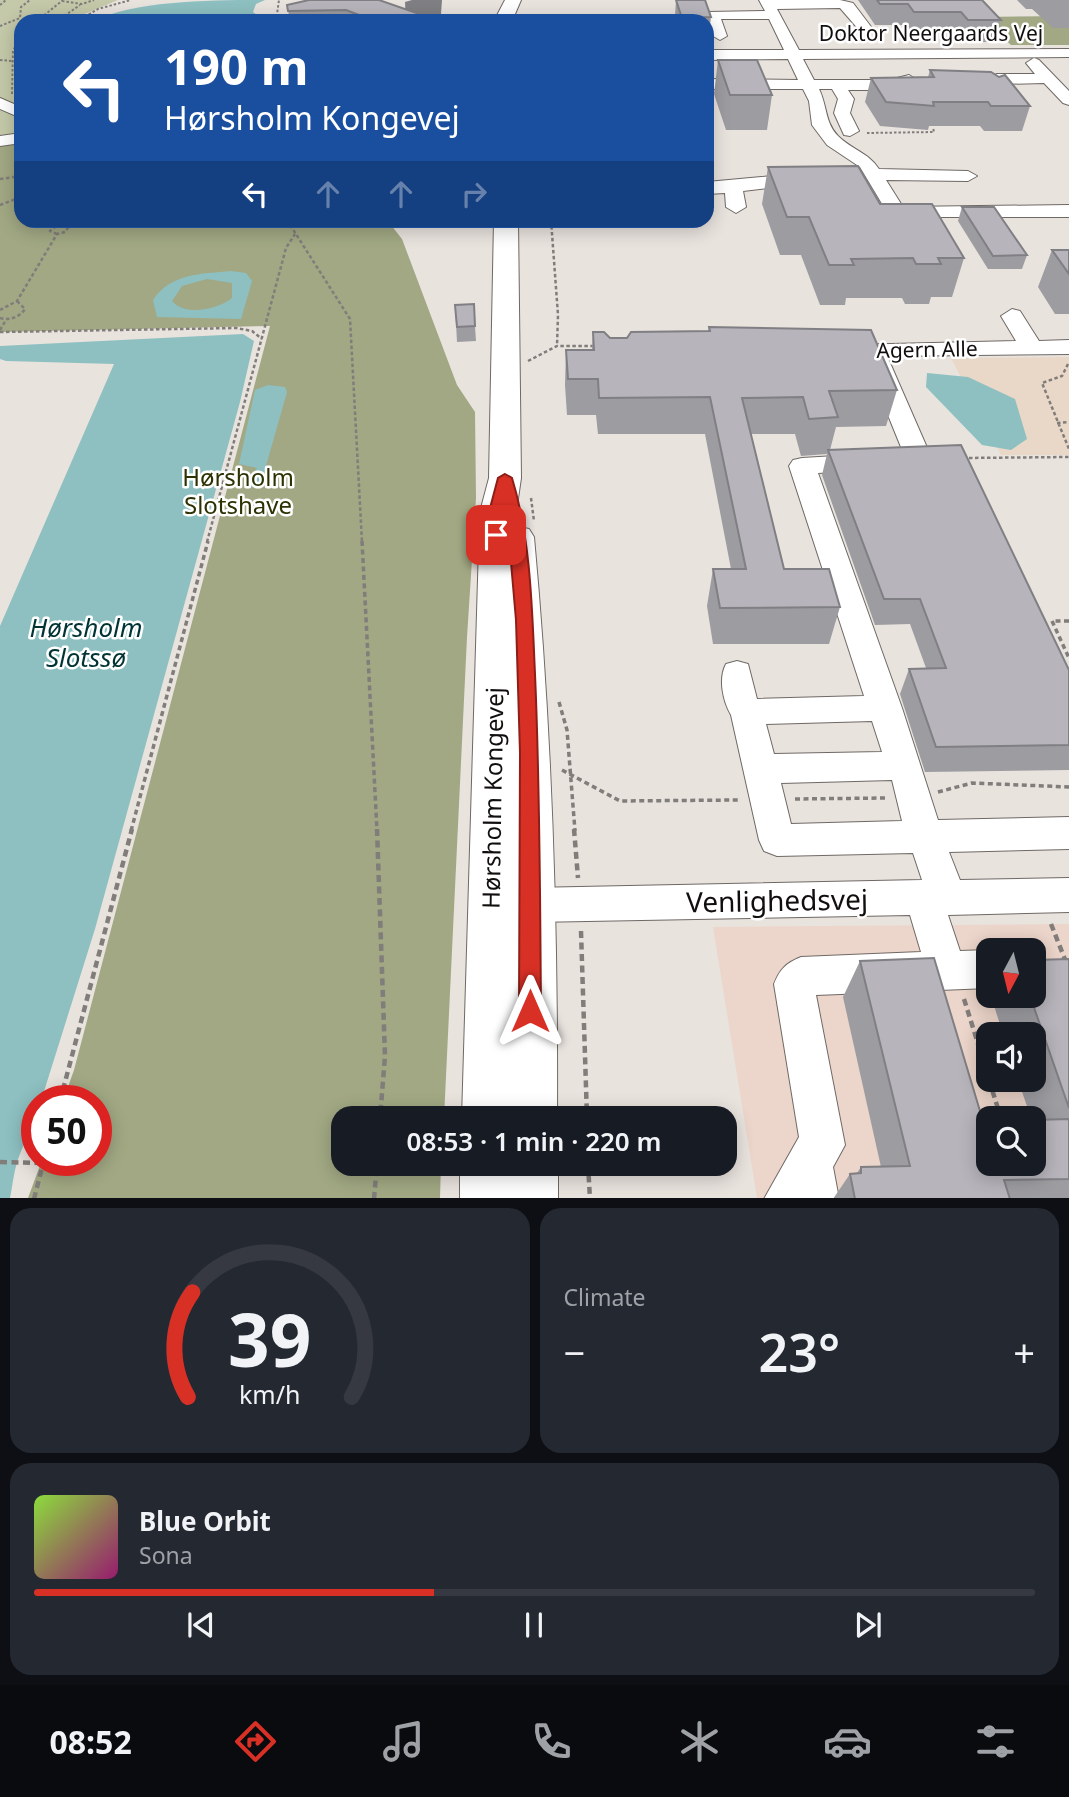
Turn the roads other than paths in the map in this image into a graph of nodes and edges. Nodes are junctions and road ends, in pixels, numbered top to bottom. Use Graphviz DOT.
graph roads {
  1 [pos="809,2"];
  2 [pos="769,6"];
  3 [pos="714,15"];
  4 [pos="714,18"];
  5 [pos="865,28"];
  6 [pos="720,36"];
  7 [pos="1024,53"];
  8 [pos="1069,53"];
  9 [pos="714,55"];
  10 [pos="794,55"];
  11 [pos="1048,78"];
  12 [pos="714,80"];
  13 [pos="922,80"];
  14 [pos="810,84"];
  15 [pos="838,84"];
  16 [pos="984,86"];
  17 [pos="1069,100"];
  18 [pos="850,131"];
  19 [pos="968,176"];
  20 [pos="876,178"];
  21 [pos="825,180"];
  22 [pos="850,183"];
  23 [pos="715,185"];
  24 [pos="736,208"];
  25 [pos="1069,211"];
  26 [pos="506,228"];
  27 [pos="1012,316"];
  28 [pos="1069,347"];
  29 [pos="1032,348"];
  30 [pos="873,349"];
  31 [pos="832,350"];
  32 [pos="505,478"];
  33 [pos="495,625"];
  34 [pos="737,673"];
  35 [pos="886,708"];
  36 [pos="747,712"];
  37 [pos="904,766"];
  38 [pos="760,769"];
  39 [pos="1069,833"];
  40 [pos="927,838"];
  41 [pos="1054,895"];
  42 [pos="935,897"];
  43 [pos="530,905"];
  44 [pos="490,924"];
  45 [pos="963,970"];
  46 [pos="489,1106"];
  47 [pos="530,1106"];
  48 [pos="488,1176"];
  49 [pos="530,1176"];
  50 [pos="813,1179"];
  51 [pos="488,1198"];
  52 [pos="530,1198"];
  53 [pos="788,1198"];
  1 -- 2 [label="street"];
  1 -- 5 [label="street"];
  2 -- 3 [label="street"];
  2 -- 10 [label="street, Doktor Neergaards Vej"];
  4 -- 6 [label="street"];
  7 -- 8 [label="street, Doktor Neergaards Vej"];
  7 -- 10 [label="street, Doktor Neergaards Vej"];
  7 -- 11 [label="street"];
  9 -- 10 [label="street, Doktor Neergaards Vej"];
  10 -- 14 [label="street"];
  11 -- 16 [label="street"];
  11 -- 17 [label="street"];
  12 -- 14 [label="street"];
  13 -- 15 [label="street"];
  14 -- 15 [label="street"];
  14 -- 20 [label="street"];
  15 -- 18 [label="street"];
  19 -- 20 [label="street"];
  20 -- 22 [label="street"];
  20 -- 25 [label="street"];
  21 -- 23 [label="street"];
  23 -- 24 [label="street"];
  26 -- 32 [label="main road, Hørsholm Kongevej"];
  27 -- 29 [label="street"];
  28 -- 29 [label="street, Agern Alle"];
  29 -- 30 [label="street, Agern Alle"];
  30 -- 31 [label="street, Agern Alle"];
  30 -- 35 [label="street"];
  32 -- 33 [label="main road, Hørsholm Kongevej"];
  32 -- 43 [label="main road, Hørsholm Kongevej"];
  33 -- 43 [label="main road"];
  33 -- 44 [label="main road, Hørsholm Kongevej"];
  34 -- 36 [label="street"];
  35 -- 36 [label="street"];
  35 -- 37 [label="street"];
  36 -- 38 [label="street"];
  37 -- 38 [label="street"];
  37 -- 40 [label="street"];
  38 -- 40 [label="street"];
  39 -- 40 [label="street"];
  40 -- 42 [label="street"];
  41 -- 42 [label="street, Venlighedsvej"];
  42 -- 43 [label="street, Venlighedsvej"];
  42 -- 45 [label="street"];
  43 -- 44 [label="street, Venlighedsvej"];
  43 -- 47 [label="main road, Hørsholm Kongevej"];
  44 -- 46 [label="main road, Hørsholm Kongevej"];
  45 -- 50 [label="street"];
  48 -- 51 [label="main road"];
  49 -- 52 [label="main road"];
  50 -- 53 [label="street"];
}
